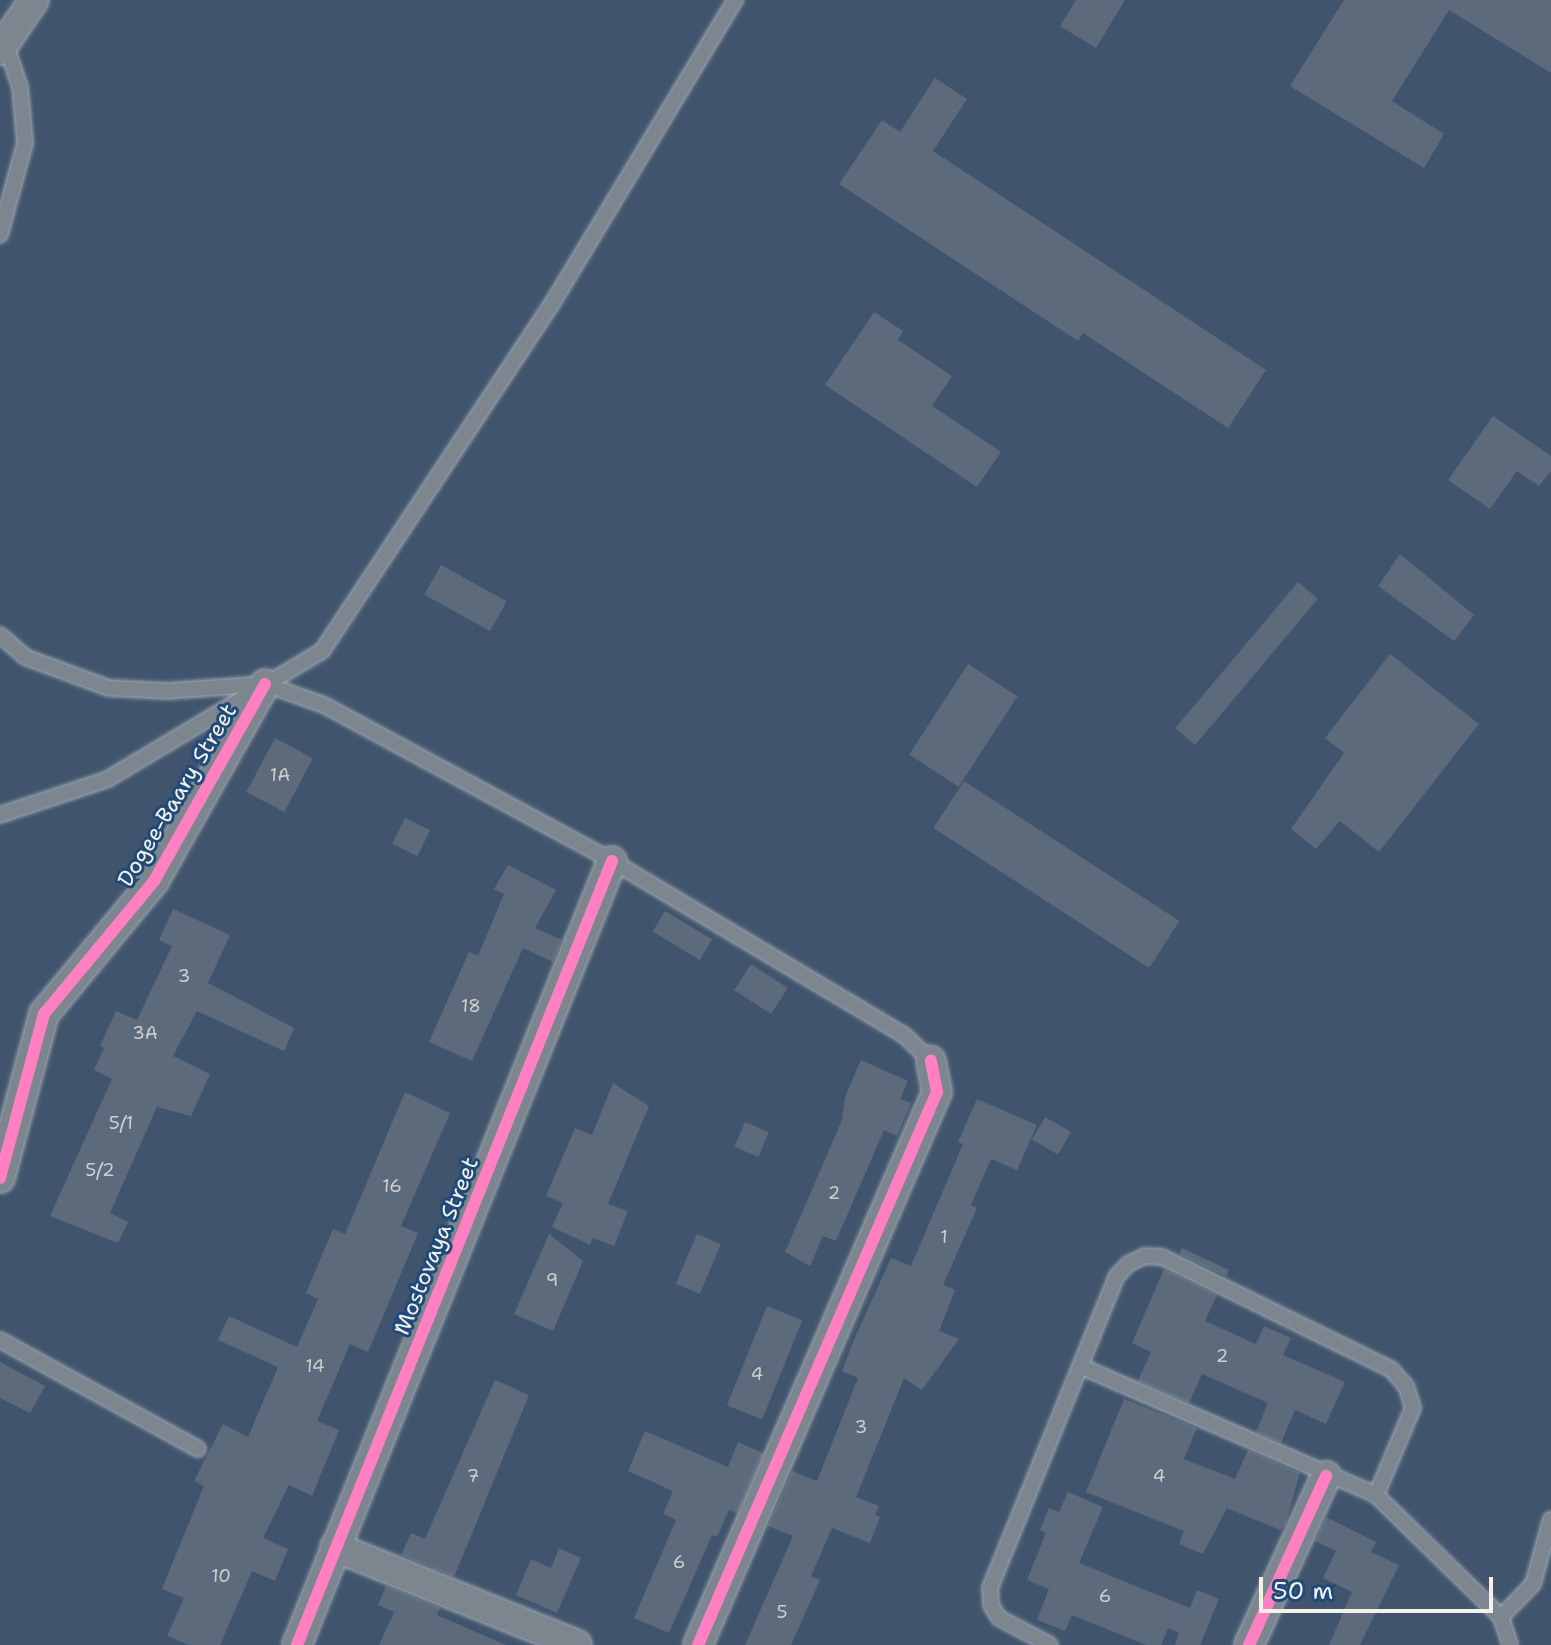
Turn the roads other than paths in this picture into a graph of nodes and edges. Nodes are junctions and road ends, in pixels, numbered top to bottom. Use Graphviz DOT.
graph roads {
  1 [pos="34,0"];
  2 [pos="735,0"];
  3 [pos="2,46"];
  4 [pos="0,235"];
  5 [pos="0,635"];
  6 [pos="265,684"];
  7 [pos="0,815"];
  8 [pos="612,861"];
  9 [pos="931,1061"];
  10 [pos="0,1178"];
  11 [pos="0,1340"];
  12 [pos="1080,1366"];
  13 [pos="198,1449"];
  14 [pos="1326,1476"];
  15 [pos="1376,1495"];
  16 [pos="1551,1519"];
  17 [pos="335,1547"];
  18 [pos="1501,1617"];
  19 [pos="297,1645"];
  20 [pos="577,1645"];
  21 [pos="698,1645"];
  22 [pos="1050,1645"];
  23 [pos="1249,1645"];
  24 [pos="1510,1645"];
  1 -- 3 [label="street"];
  2 -- 6 [label="lane"];
  3 -- 4 [label="lane"];
  5 -- 6 [label="lane"];
  6 -- 7 [label="lane"];
  6 -- 8 [label="lane"];
  6 -- 10 [label="street, Dogee-Baary Street"];
  8 -- 9 [label="lane"];
  8 -- 17 [label="street, Mostovaya Street"];
  9 -- 21 [label="street"];
  11 -- 13 [label="lane"];
  12 -- 14 [label="lane"];
  12 -- 15 [label="lane"];
  12 -- 22 [label="lane"];
  14 -- 15 [label="lane"];
  14 -- 23 [label="street"];
  15 -- 18 [label="lane"];
  16 -- 18 [label="lane"];
  17 -- 19 [label="street, Mostovaya Street"];
  17 -- 20 [label="street"];
  18 -- 24 [label="lane"];
}
